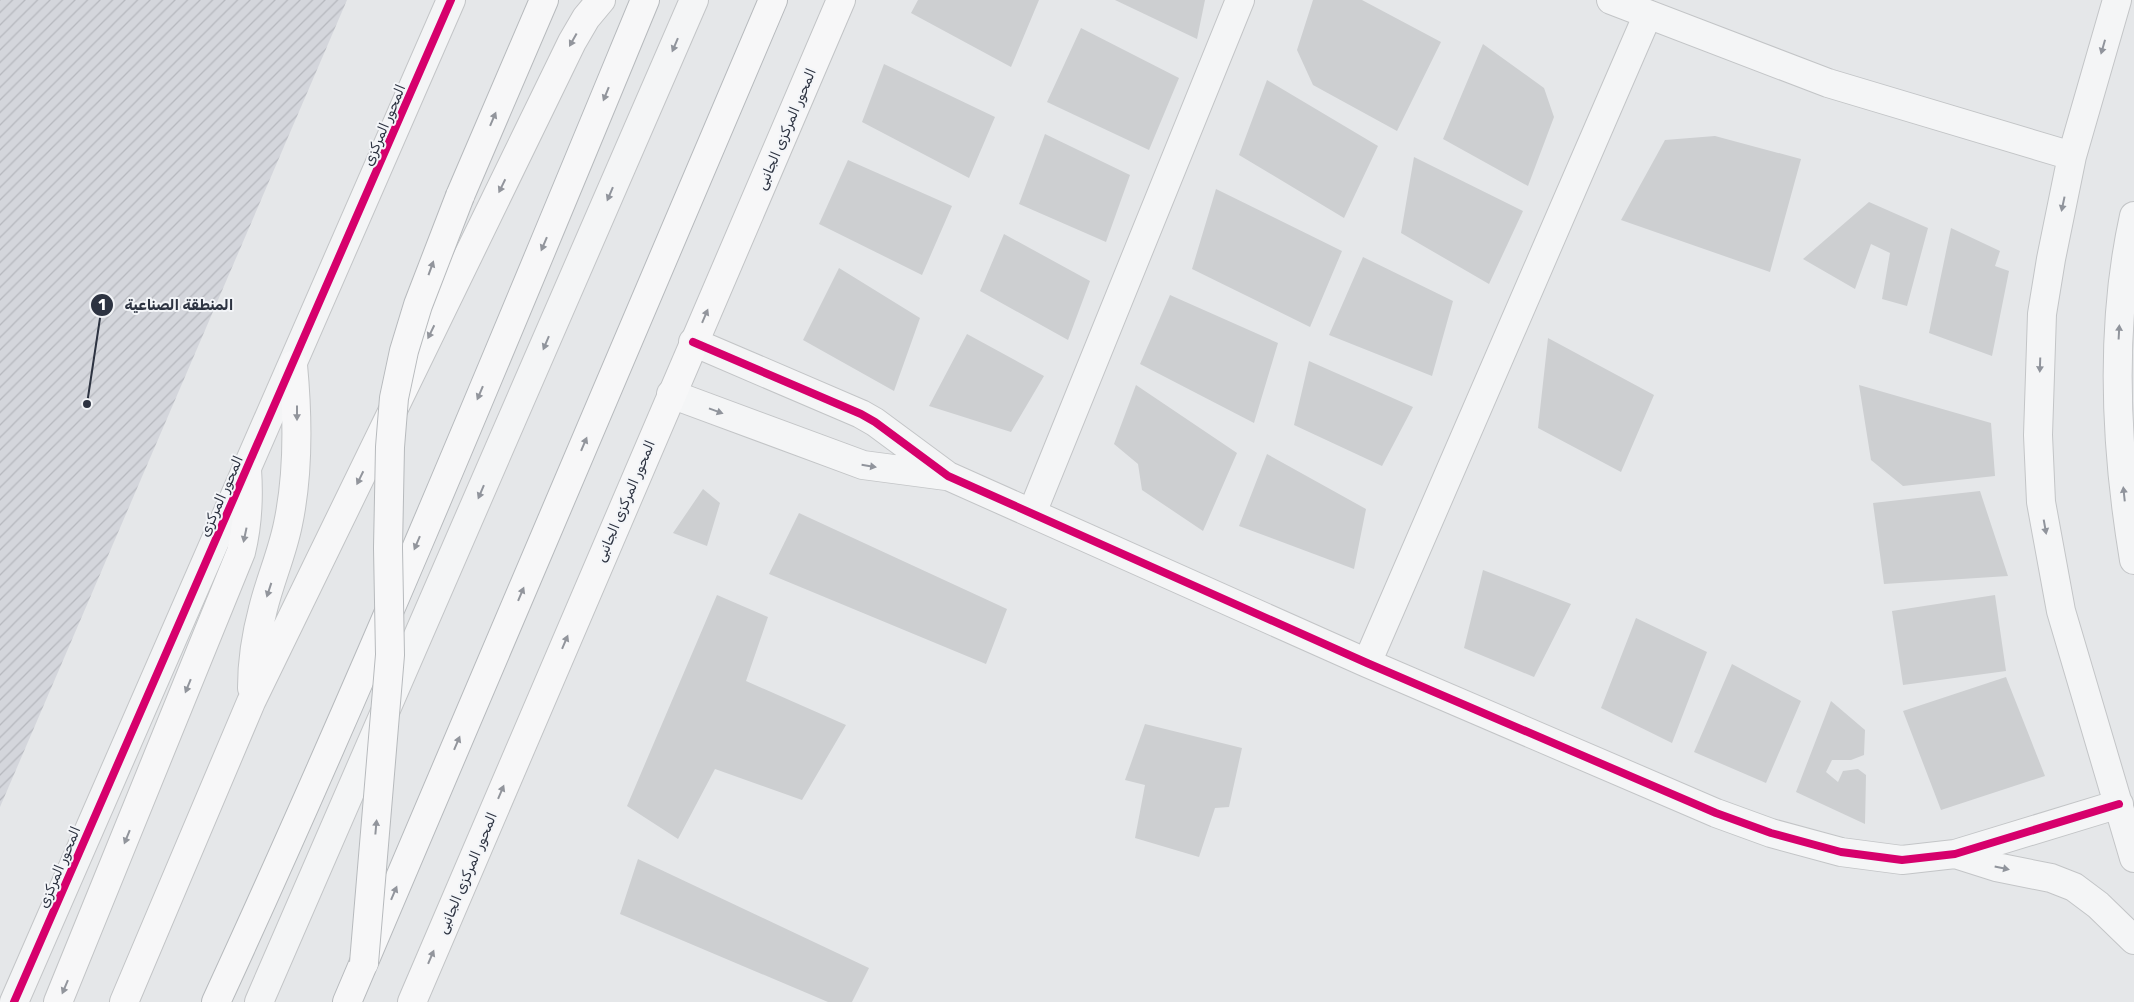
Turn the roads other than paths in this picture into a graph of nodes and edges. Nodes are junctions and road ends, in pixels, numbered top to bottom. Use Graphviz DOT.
graph roads {
  1 [pos="451,0"];
  2 [pos="544,0"];
  3 [pos="601,0"];
  4 [pos="644,0"];
  5 [pos="694,0"];
  6 [pos="773,0"];
  7 [pos="841,0"];
  8 [pos="1240,0"];
  9 [pos="1611,0"];
  10 [pos="2117,0"];
  11 [pos="1648,14"];
  12 [pos="2072,156"];
  13 [pos="2134,216"];
  14 [pos="693,342"];
  15 [pos="293,365"];
  16 [pos="671,394"];
  17 [pos="247,469"];
  18 [pos="948,476"];
  19 [pos="1032,513"];
  20 [pos="2134,560"];
  21 [pos="1366,663"];
  22 [pos="251,702"];
  23 [pos="2119,804"];
  24 [pos="1955,854"];
  25 [pos="2134,858"];
  26 [pos="2134,940"];
  27 [pos="364,962"];
  28 [pos="14,1002"];
  29 [pos="58,1002"];
  30 [pos="124,1002"];
  31 [pos="216,1002"];
  32 [pos="260,1002"];
  33 [pos="347,1002"];
  34 [pos="412,1002"];
  1 -- 15 [label="street, المحور المركزى"];
  27 -- 2 [label="main road, one-way, bridge"];
  3 -- 22 [label="main road, one-way"];
  4 -- 31 [label="main road, one-way"];
  5 -- 32 [label="street, one-way"];
  27 -- 6 [label="main road, one-way"];
  14 -- 7 [label="main road, المحور المركزى الجانبى, one-way"];
  8 -- 19 [label="street"];
  9 -- 11 [label="street"];
  10 -- 12 [label="street, one-way"];
  11 -- 12 [label="street"];
  11 -- 21 [label="street"];
  12 -- 23 [label="street, one-way"];
  20 -- 13 [label="street, one-way"];
  14 -- 16 [label="main road, المحور المركزى الجانبى"];
  14 -- 18 [label="street"];
  15 -- 17 [label="street, المحور المركزى"];
  15 -- 22 [label="main road, one-way"];
  16 -- 18 [label="street, one-way"];
  34 -- 16 [label="main road, المحور المركزى الجانبى, one-way"];
  17 -- 28 [label="street, المحور المركزى"];
  17 -- 29 [label="main road, one-way"];
  18 -- 19 [label="street"];
  19 -- 21 [label="street"];
  21 -- 24 [label="street"];
  22 -- 30 [label="main road"];
  23 -- 24 [label="street"];
  23 -- 25 [label="street"];
  24 -- 26 [label="street, one-way"];
  27 -- 33 [label="main road"];
}
